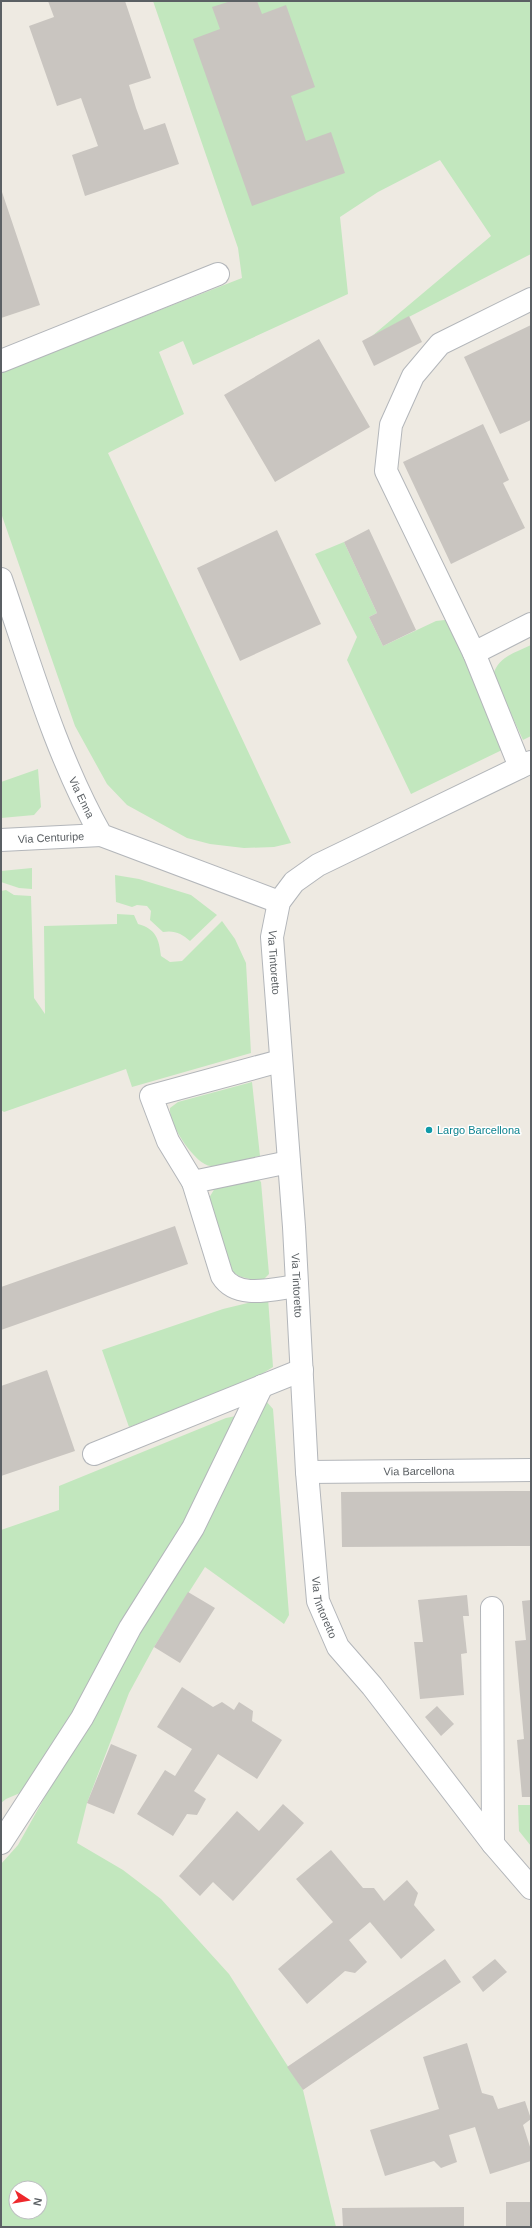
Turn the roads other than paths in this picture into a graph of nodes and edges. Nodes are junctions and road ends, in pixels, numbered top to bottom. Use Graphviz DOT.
graph roads {
  1 [pos="218,274"];
  2 [pos="531,299"];
  3 [pos="1,361"];
  4 [pos="1,580"];
  5 [pos="531,624"];
  6 [pos="474,653"];
  7 [pos="526,765"];
  8 [pos="101,835"];
  9 [pos="1,840"];
  10 [pos="279,902"];
  11 [pos="280,1061"];
  12 [pos="289,1162"];
  13 [pos="193,1182"];
  14 [pos="297,1286"];
  15 [pos="302,1370"];
  16 [pos="262,1386"];
  17 [pos="94,1454"];
  18 [pos="531,1470"];
  19 [pos="308,1472"];
  20 [pos="492,1608"];
  21 [pos="1,1843"];
  22 [pos="494,1844"];
  23 [pos="531,1888"];
  1 -- 3 [label="street"];
  2 -- 6 [label="street"];
  4 -- 8 [label="street, Via Enna"];
  5 -- 6 [label="street"];
  6 -- 7 [label="street"];
  7 -- 10 [label="street, Via Tintoretto"];
  8 -- 9 [label="street, Via Centuripe"];
  8 -- 10 [label="street"];
  10 -- 11 [label="street, Via Tintoretto"];
  11 -- 12 [label="street, Via Tintoretto"];
  11 -- 13 [label="street"];
  12 -- 13 [label="street"];
  12 -- 14 [label="street, Via Tintoretto"];
  13 -- 14 [label="street"];
  14 -- 15 [label="street, Via Tintoretto"];
  15 -- 16 [label="street"];
  15 -- 19 [label="street, Via Tintoretto"];
  16 -- 17 [label="street"];
  16 -- 21 [label="street"];
  18 -- 19 [label="street, Via Barcellona"];
  19 -- 22 [label="street, Via Tintoretto"];
  20 -- 22 [label="street"];
  22 -- 23 [label="street, Via Tintoretto"];
}
